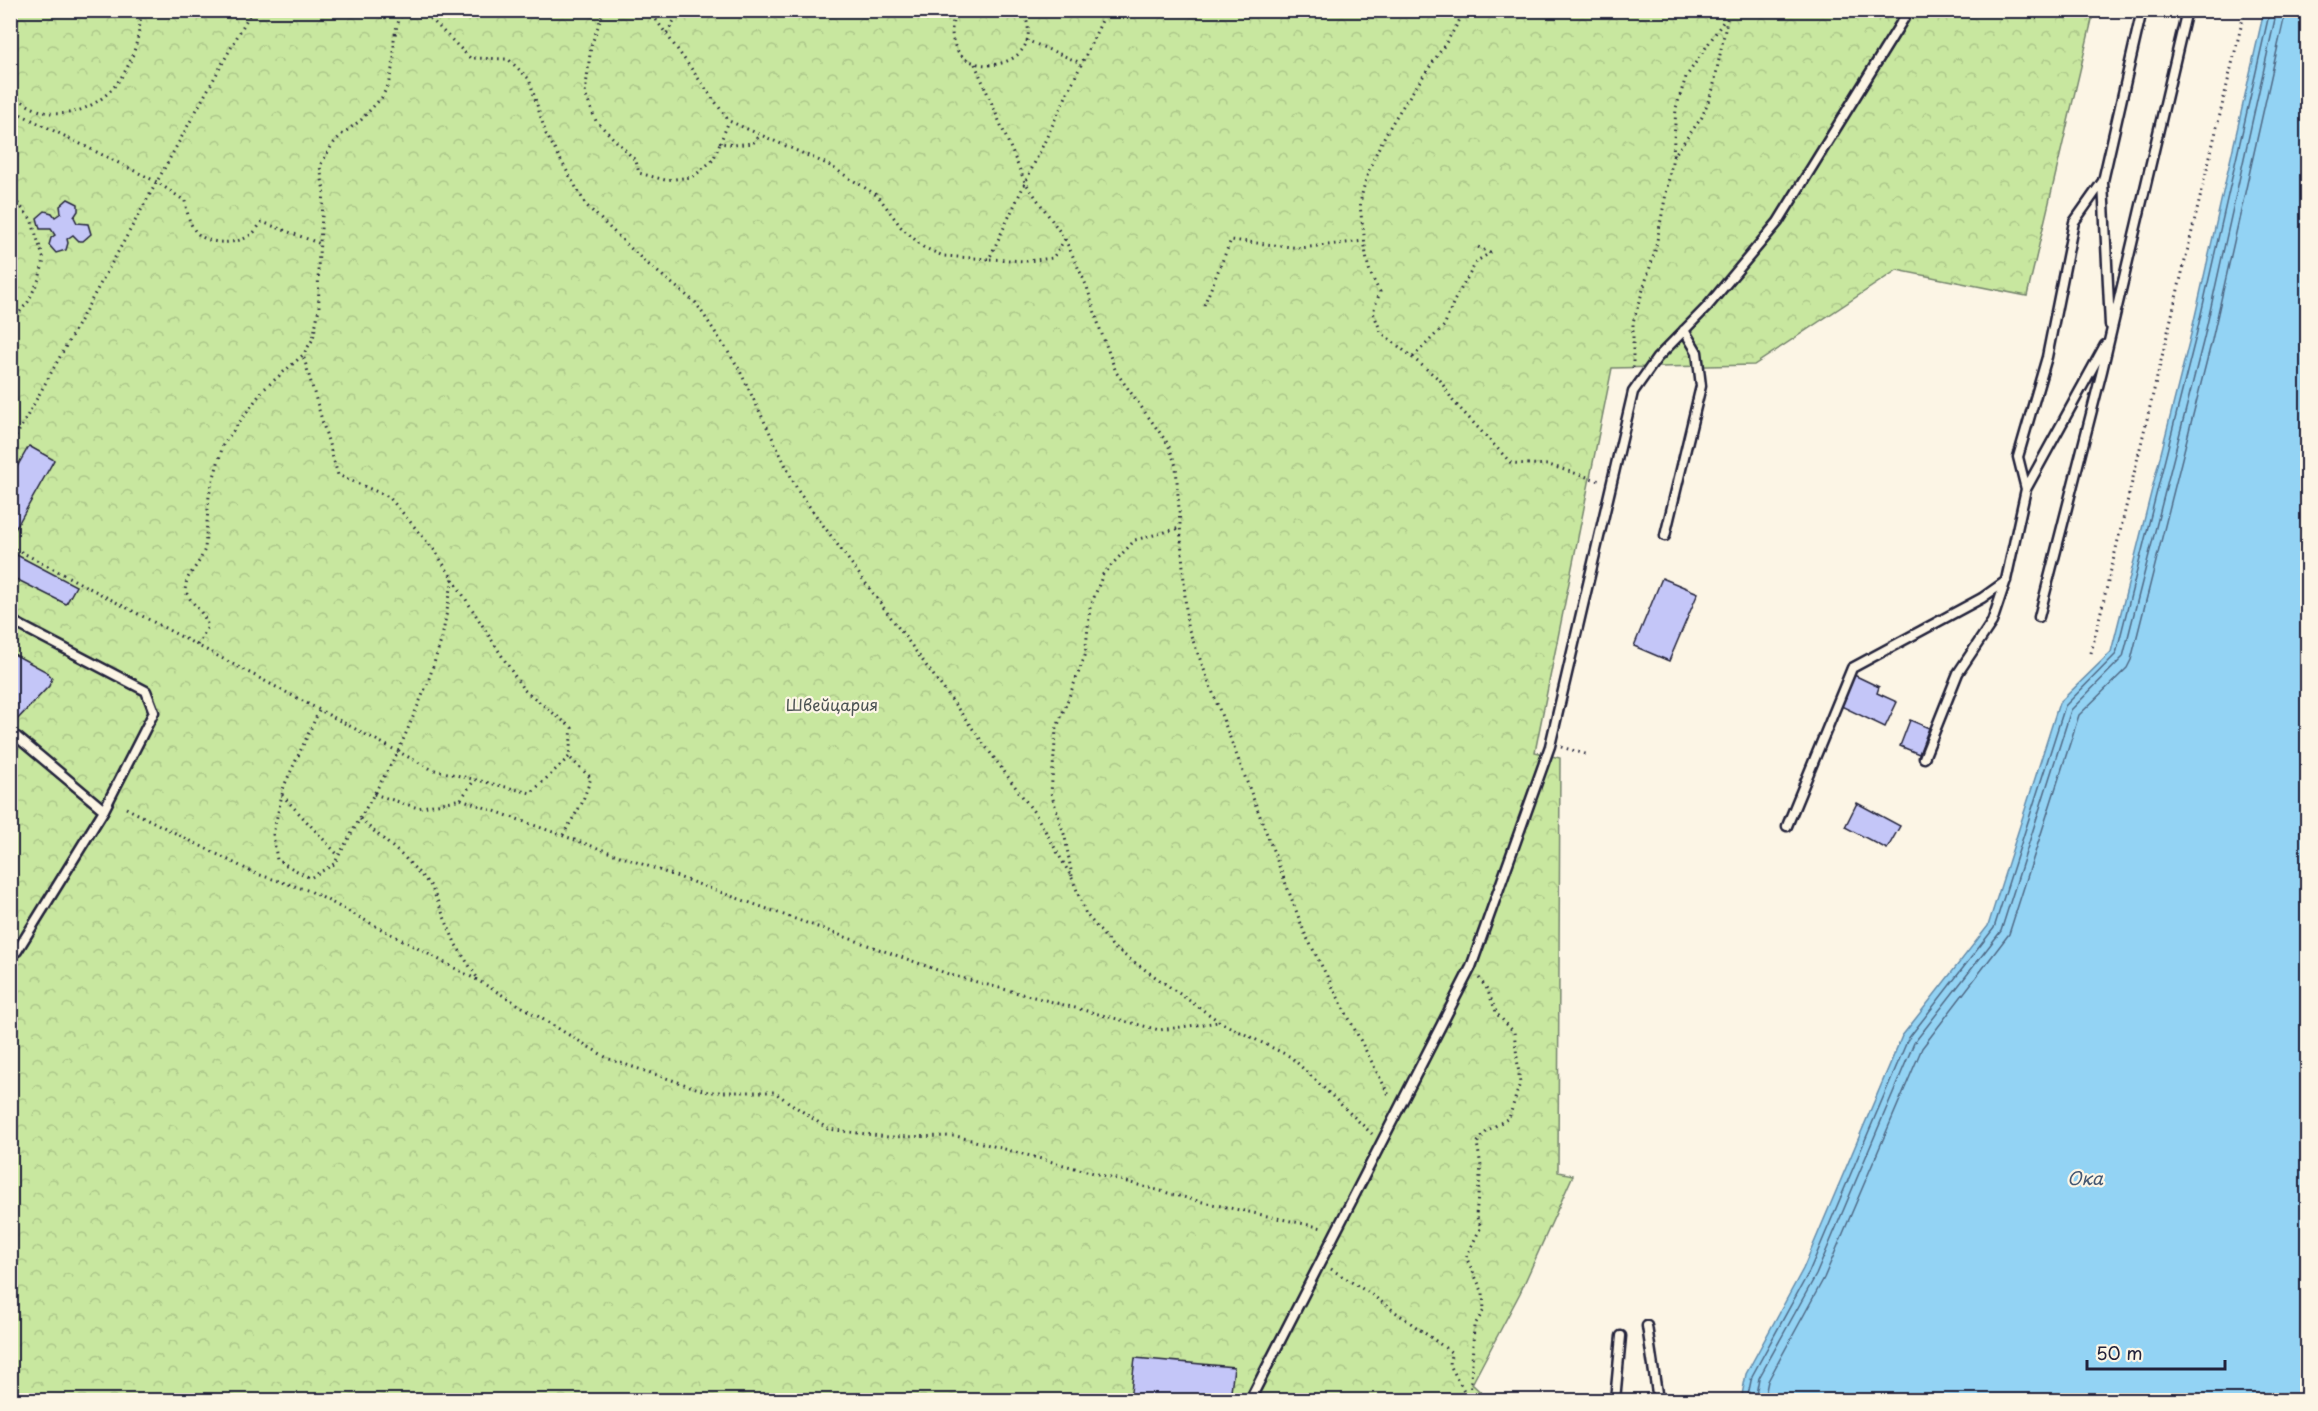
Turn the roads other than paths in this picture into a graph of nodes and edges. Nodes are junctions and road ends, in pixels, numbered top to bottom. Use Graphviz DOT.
graph roads {
  1 [pos="1909,10"];
  2 [pos="2142,10"];
  3 [pos="2187,10"];
  4 [pos="2103,181"];
  5 [pos="1684,330"];
  6 [pos="2111,334"];
  7 [pos="2026,489"];
  8 [pos="1665,536"];
  9 [pos="2006,580"];
  10 [pos="2039,617"];
  11 [pos="10,620"];
  12 [pos="10,744"];
  13 [pos="1924,758"];
  14 [pos="104,810"];
  15 [pos="1786,826"];
  16 [pos="10,951"];
  17 [pos="1647,1326"];
  18 [pos="1621,1336"];
  19 [pos="1250,1401"];
  20 [pos="1615,1401"];
  21 [pos="1658,1401"];
  1 -- 5 [label="lane"];
  2 -- 4 [label="lane"];
  3 -- 6 [label="lane"];
  4 -- 6 [label="lane"];
  4 -- 7 [label="lane"];
  5 -- 8 [label="lane"];
  5 -- 19 [label="lane"];
  6 -- 7 [label="lane"];
  6 -- 10 [label="lane"];
  7 -- 9 [label="lane"];
  9 -- 13 [label="lane"];
  9 -- 15 [label="lane"];
  11 -- 14 [label="lane"];
  12 -- 14 [label="lane"];
  14 -- 16 [label="lane"];
  17 -- 21 [label="lane"];
  18 -- 20 [label="lane"];
}
